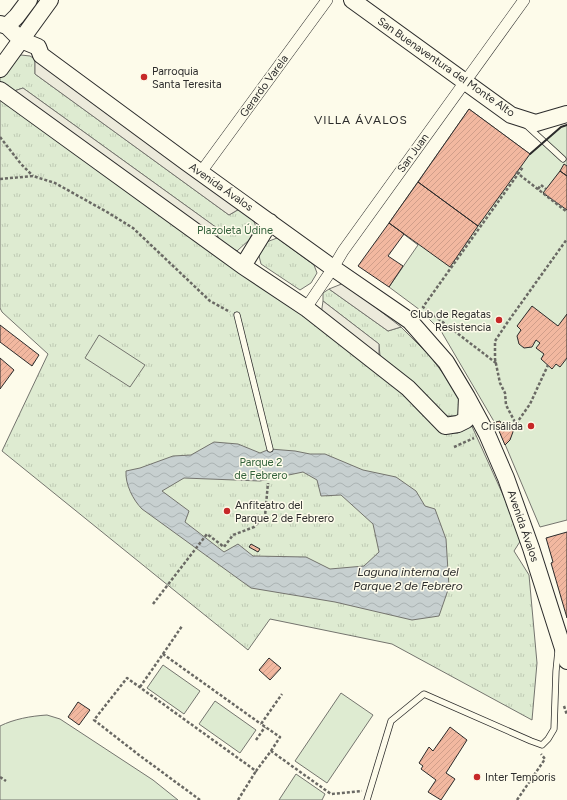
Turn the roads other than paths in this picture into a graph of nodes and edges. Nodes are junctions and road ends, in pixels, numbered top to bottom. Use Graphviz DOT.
graph roads {
  1 [pos="29,0"];
  2 [pos="50,0"];
  3 [pos="327,0"];
  4 [pos="352,0"];
  5 [pos="524,0"];
  6 [pos="3,25"];
  7 [pos="21,40"];
  8 [pos="0,69"];
  9 [pos="465,82"];
  10 [pos="0,90"];
  11 [pos="567,114"];
  12 [pos="520,119"];
  13 [pos="563,160"];
  14 [pos="201,172"];
  15 [pos="270,222"];
  16 [pos="243,266"];
  17 [pos="333,268"];
  18 [pos="306,308"];
  19 [pos="237,315"];
  20 [pos="467,397"];
  21 [pos="270,449"];
  22 [pos="560,637"];
  23 [pos="567,661"];
  24 [pos="367,800"];
  1 -- 6 [label="main road"];
  2 -- 7 [label="main road"];
  3 -- 14 [label="street, Gerardo Varela"];
  4 -- 9 [label="main road, San Buenaventura del Monte Alto"];
  5 -- 9 [label="street, San Juan"];
  6 -- 7 [label="main road, Avenida Ávalos"];
  7 -- 8 [label="main road"];
  7 -- 14 [label="main road, Avenida Ávalos"];
  9 -- 12 [label="main road, San Buenaventura del Monte Alto"];
  9 -- 17 [label="street, San Juan"];
  10 -- 16 [label="main road"];
  11 -- 12 [label="main road, San Buenaventura del Monte Alto"];
  12 -- 13 [label="lane"];
  14 -- 15 [label="main road, Avenida Ávalos"];
  15 -- 16 [label="main road"];
  15 -- 17 [label="main road, Avenida Ávalos"];
  16 -- 18 [label="main road"];
  17 -- 18 [label="street, San Juan"];
  17 -- 20 [label="main road, Avenida Ávalos"];
  18 -- 20 [label="main road"];
  19 -- 21 [label="lane"];
  20 -- 22 [label="main road, Avenida Ávalos"];
  22 -- 23 [label="main road, Avenida Ávalos"];
  22 -- 24 [label="lane"];
}
